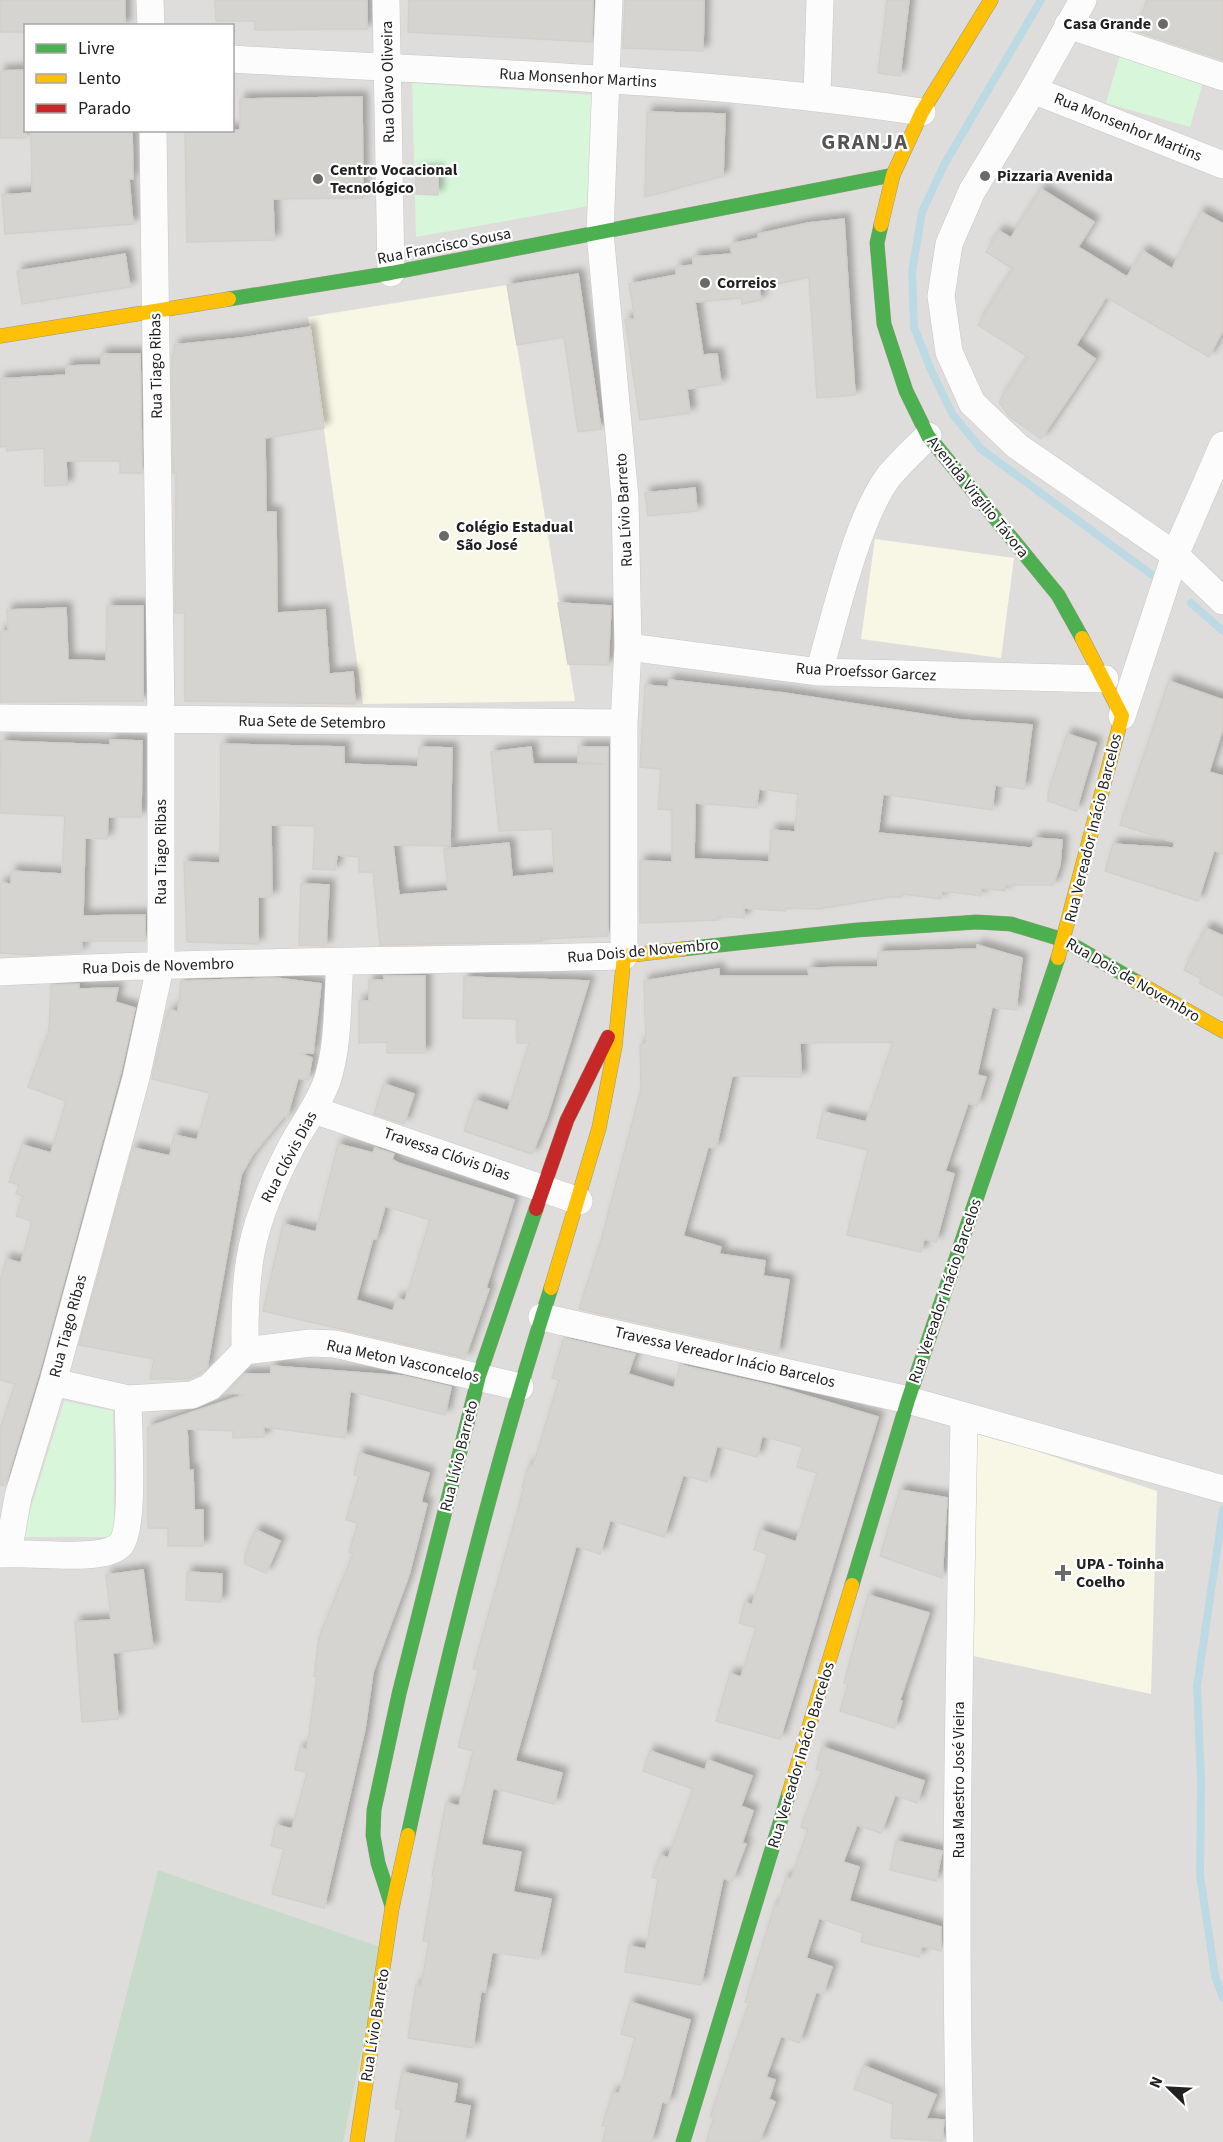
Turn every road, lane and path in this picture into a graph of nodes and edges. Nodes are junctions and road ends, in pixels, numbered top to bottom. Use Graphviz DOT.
graph roads {
  1 [pos="150,0"];
  2 [pos="386,0"];
  3 [pos="609,0"];
  4 [pos="820,0"];
  5 [pos="991,0"];
  6 [pos="1083,0"];
  7 [pos="151,24"];
  8 [pos="1068,25"];
  9 [pos="234,59"];
  10 [pos="388,68"];
  11 [pos="1223,77"];
  12 [pos="606,78"];
  13 [pos="1033,90"];
  14 [pos="817,96"];
  15 [pos="922,112"];
  16 [pos="153,132"];
  17 [pos="1223,165"];
  18 [pos="893,175"];
  19 [pos="600,232"];
  20 [pos="391,273"];
  21 [pos="156,311"];
  22 [pos="0,336"];
  23 [pos="928,436"];
  24 [pos="1223,445"];
  25 [pos="1176,555"];
  26 [pos="1223,601"];
  27 [pos="628,647"];
  28 [pos="819,672"];
  29 [pos="1105,679"];
  30 [pos="1122,716"];
  31 [pos="0,718"];
  32 [pos="161,720"];
  33 [pos="624,723"];
  34 [pos="1064,940"];
  35 [pos="624,956"];
  36 [pos="161,963"];
  37 [pos="340,963"];
  38 [pos="0,972"];
  39 [pos="617,1020"];
  40 [pos="1223,1031"];
  41 [pos="314,1110"];
  42 [pos="543,1186"];
  43 [pos="579,1201"];
  44 [pos="542,1317"];
  45 [pos="245,1351"];
  46 [pos="479,1376"];
  47 [pos="53,1382"];
  48 [pos="520,1387"];
  49 [pos="128,1399"];
  50 [pos="908,1400"];
  51 [pos="964,1417"];
  52 [pos="1223,1489"];
  53 [pos="9,1495"];
  54 [pos="4,1554"];
  55 [pos="392,1908"];
  56 [pos="357,2142"];
  57 [pos="683,2142"];
  58 [pos="960,2142"];
  1 -- 7 [label="street"];
  2 -- 10 [label="street, Rua Olavo Oliveira"];
  3 -- 12 [label="street, Rua Lívio Barreto"];
  4 -- 14 [label="street"];
  5 -- 15 [label="street, Avenida Virgílio Távora"];
  6 -- 8 [label="street"];
  8 -- 11 [label="street"];
  8 -- 13 [label="street"];
  9 -- 10 [label="street, Rua Monsenhor Martins"];
  10 -- 12 [label="street, Rua Monsenhor Martins"];
  10 -- 20 [label="street, Rua Olavo Oliveira"];
  12 -- 14 [label="street, Rua Monsenhor Martins"];
  12 -- 19 [label="street, Rua Lívio Barreto"];
  13 -- 17 [label="street, Rua Monsenhor Martins"];
  13 -- 25 [label="street"];
  14 -- 15 [label="street, Rua Monsenhor Martins"];
  15 -- 18 [label="street, Avenida Virgílio Távora"];
  16 -- 21 [label="street, Rua Tiago Ribas"];
  18 -- 19 [label="street, Rua Francisco Sousa"];
  18 -- 23 [label="street, Avenida Virgílio Távora"];
  19 -- 20 [label="street, Rua Francisco Sousa"];
  19 -- 27 [label="street, Rua Lívio Barreto"];
  20 -- 21 [label="street, Rua Francisco Sousa"];
  21 -- 22 [label="street, Rua Francisco Sousa"];
  21 -- 32 [label="street, Rua Tiago Ribas"];
  23 -- 28 [label="street"];
  23 -- 29 [label="street, Avenida Virgílio Távora"];
  24 -- 25 [label="street, Rua Vereador Inácio Barcelos"];
  25 -- 26 [label="street"];
  25 -- 30 [label="street, Rua Vereador Inácio Barcelos"];
  27 -- 28 [label="street, Rua Proefssor Garcez"];
  27 -- 33 [label="street, Rua Lívio Barreto"];
  28 -- 29 [label="street, Rua Proefssor Garcez"];
  29 -- 30 [label="street, Avenida Virgílio Távora"];
  30 -- 34 [label="street, Rua Vereador Inácio Barcelos"];
  31 -- 32 [label="street, Rua Sete de Setembro"];
  32 -- 33 [label="street, Rua Sete de Setembro"];
  32 -- 36 [label="street, Rua Tiago Ribas"];
  33 -- 35 [label="street, Rua Lívio Barreto"];
  34 -- 35 [label="street, Rua Dois de Novembro"];
  34 -- 40 [label="street, Rua Dois de Novembro"];
  34 -- 50 [label="street, Rua Vereador Inácio Barcelos"];
  35 -- 37 [label="street, Rua Dois de Novembro"];
  35 -- 39 [label="street, Rua Lívio Barreto"];
  36 -- 37 [label="street, Rua Dois de Novembro"];
  36 -- 38 [label="street, Rua Dois de Novembro"];
  36 -- 47 [label="street, Rua Tiago Ribas"];
  37 -- 41 [label="street, Rua Clóvis Dias"];
  39 -- 42 [label="street, Rua Lívio Barreto"];
  39 -- 43 [label="street, Rua Lívio Barreto"];
  41 -- 42 [label="street, Travessa Clóvis Dias"];
  41 -- 45 [label="street, Rua Clóvis Dias"];
  42 -- 43 [label="street, Travessa Clóvis Dias"];
  42 -- 46 [label="street, Rua Lívio Barreto"];
  43 -- 44 [label="street, Rua Lívio Barreto"];
  44 -- 48 [label="street, Rua Lívio Barreto"];
  44 -- 50 [label="street, Travessa Vereador Inácio Barcelos"];
  45 -- 46 [label="street, Rua Meton Vasconcelos"];
  45 -- 49 [label="street"];
  46 -- 48 [label="street, Rua Meton Vasconcelos"];
  46 -- 55 [label="street, Rua Lívio Barreto"];
  47 -- 49 [label="street"];
  47 -- 53 [label="street, Rua Tiago Ribas"];
  48 -- 55 [label="street, Rua Lívio Barreto"];
  49 -- 54 [label="street"];
  50 -- 51 [label="street, Travessa Vereador Inácio Barcelos"];
  50 -- 57 [label="street, Rua Vereador Inácio Barcelos"];
  51 -- 52 [label="street, Travessa Vereador Inácio Barcelos"];
  51 -- 58 [label="street, Rua Maestro José Vieira"];
  53 -- 54 [label="street, Rua Tiago Ribas"];
  55 -- 56 [label="street, Rua Lívio Barreto"];
}
